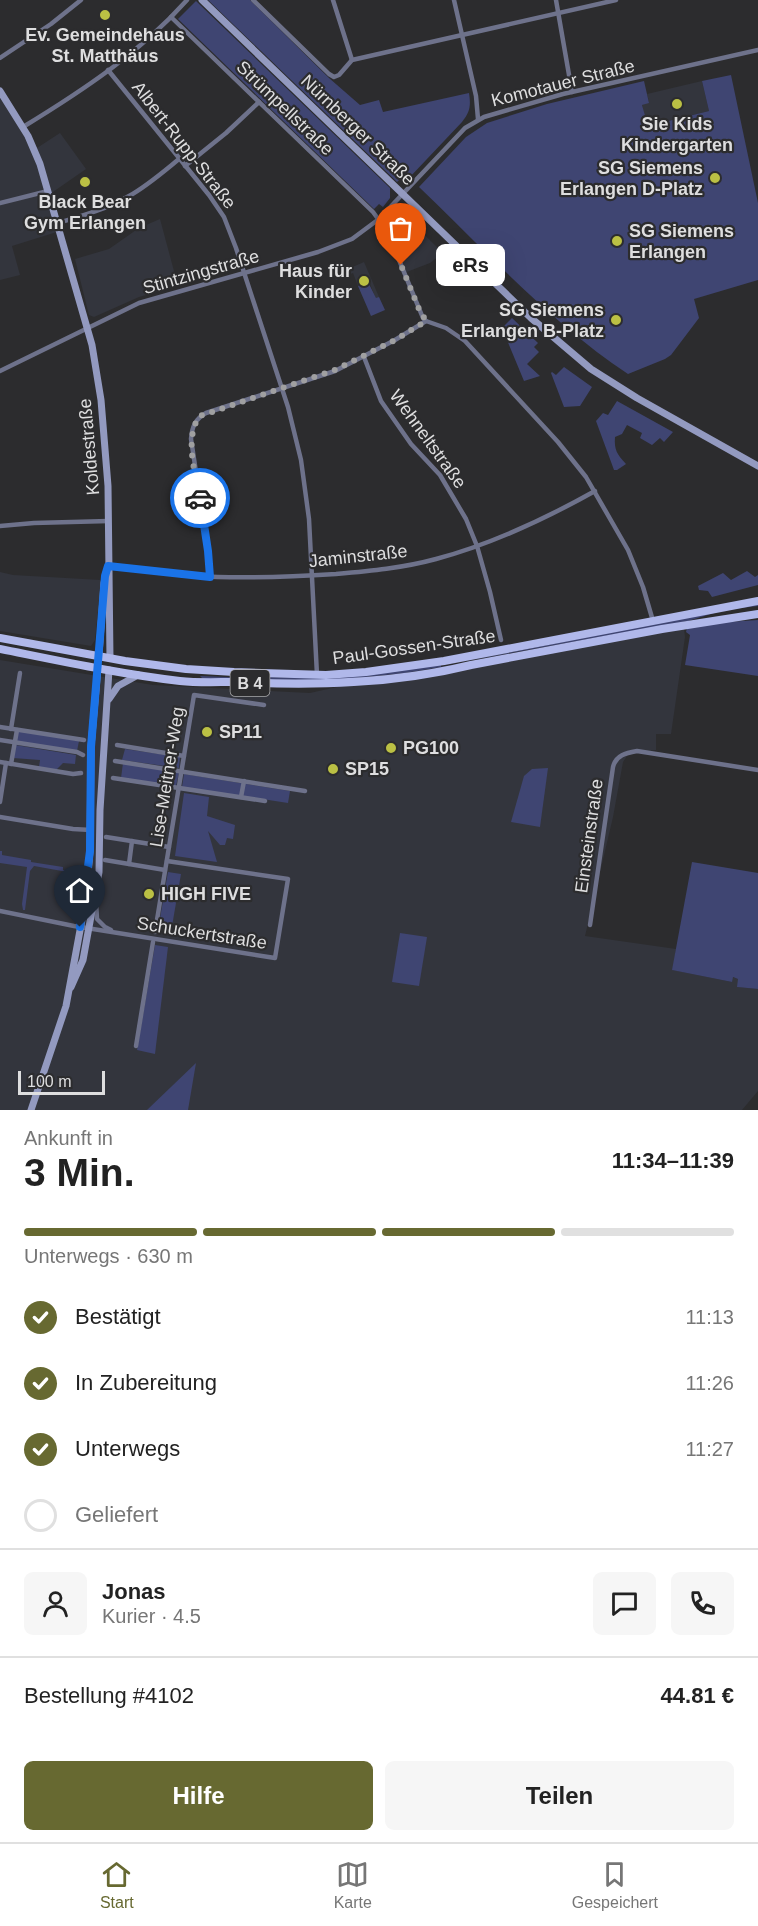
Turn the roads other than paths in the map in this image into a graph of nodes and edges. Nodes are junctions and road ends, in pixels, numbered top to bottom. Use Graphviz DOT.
graph roads {
  1 [pos="81,0"];
  2 [pos="187,0"];
  3 [pos="202,0"];
  4 [pos="253,0"];
  5 [pos="333,0"];
  6 [pos="454,0"];
  7 [pos="556,0"];
  8 [pos="616,0"];
  9 [pos="558,13"];
  10 [pos="171,17"];
  11 [pos="462,35"];
  12 [pos="758,50"];
  13 [pos="0,58"];
  14 [pos="352,60"];
  15 [pos="108,70"];
  16 [pos="0,91"];
  17 [pos="572,92"];
  18 [pos="259,102"];
  19 [pos="478,119"];
  20 [pos="23,127"];
  21 [pos="179,159"];
  22 [pos="185,166"];
  23 [pos="48,191"];
  24 [pos="403,194"];
  25 [pos="0,203"];
  26 [pos="379,219"];
  27 [pos="58,223"];
  28 [pos="244,273"];
  29 [pos="426,321"];
  30 [pos="87,328"];
  31 [pos="364,357"];
  32 [pos="0,371"];
  33 [pos="282,389"];
  34 [pos="758,466"];
  35 [pos="595,491"];
  36 [pos="109,521"];
  37 [pos="0,526"];
  38 [pos="477,546"];
  39 [pos="108,566"];
  40 [pos="312,575"];
  41 [pos="210,577"];
  42 [pos="758,601"];
  43 [pos="758,614"];
  44 [pos="653,621"];
  45 [pos="0,638"];
  46 [pos="501,640"];
  47 [pos="0,649"];
  48 [pos="99,655"];
  49 [pos="110,658"];
  50 [pos="430,663"];
  51 [pos="98,667"];
  52 [pos="109,670"];
  53 [pos="203,670"];
  54 [pos="20,673"];
  55 [pos="432,673"];
  56 [pos="138,675"];
  57 [pos="317,675"];
  58 [pos="204,682"];
  59 [pos="108,701"];
  60 [pos="264,705"];
  61 [pos="0,727"];
  62 [pos="14,729"];
  63 [pos="0,740"];
  64 [pos="84,741"];
  65 [pos="15,742"];
  66 [pos="117,745"];
  67 [pos="83,755"];
  68 [pos="184,756"];
  69 [pos="116,760"];
  70 [pos="6,763"];
  71 [pos="758,770"];
  72 [pos="182,772"];
  73 [pos="81,773"];
  74 [pos="112,778"];
  75 [pos="244,782"];
  76 [pos="179,788"];
  77 [pos="305,791"];
  78 [pos="241,797"];
  79 [pos="90,800"];
  80 [pos="265,801"];
  81 [pos="0,802"];
  82 [pos="100,810"];
  83 [pos="0,817"];
  84 [pos="91,830"];
  85 [pos="106,837"];
  86 [pos="132,841"];
  87 [pos="169,847"];
  88 [pos="105,860"];
  89 [pos="167,861"];
  90 [pos="129,864"];
  91 [pos="165,870"];
  92 [pos="96,893"];
  93 [pos="0,911"];
  94 [pos="590,925"];
  95 [pos="80,927"];
  96 [pos="89,929"];
  97 [pos="116,932"];
  98 [pos="155,932"];
  99 [pos="153,942"];
  100 [pos="69,992"];
  101 [pos="136,1046"];
  102 [pos="31,1110"];
  1 -- 13 [label="street"];
  2 -- 10 [label="street"];
  3 -- 24 [label="street, Nürnberger Straße"];
  4 -- 14 [label="street"];
  5 -- 14 [label="street"];
  6 -- 11 [label="street"];
  7 -- 9 [label="street"];
  8 -- 9 [label="street"];
  9 -- 11 [label="street"];
  9 -- 17 [label="street"];
  10 -- 15 [label="street"];
  10 -- 18 [label="street, Strümpellstraße"];
  11 -- 14 [label="street"];
  11 -- 19 [label="street"];
  12 -- 17 [label="street, Komotauer Straße"];
  15 -- 20 [label="street"];
  15 -- 21 [label="street, Albert-Rupp-Straße"];
  16 -- 20 [label="street, Koldestraße"];
  17 -- 19 [label="street, Komotauer Straße"];
  18 -- 22 [label="street"];
  18 -- 26 [label="street, Strümpellstraße"];
  19 -- 24 [label="street, Komotauer Straße"];
  20 -- 23 [label="street, Koldestraße"];
  21 -- 22 [label="street, Albert-Rupp-Straße"];
  21 -- 27 [label="street"];
  22 -- 28 [label="street, Albert-Rupp-Straße"];
  23 -- 25 [label="street"];
  23 -- 27 [label="street, Koldestraße"];
  24 -- 26 [label="street, Stintzingstraße"];
  24 -- 34 [label="street, Nürnberger Straße"];
  26 -- 28 [label="street, Stintzingstraße"];
  26 -- 29 [label="street, Strümpellstraße"];
  27 -- 30 [label="street, Koldestraße"];
  28 -- 30 [label="street, Stintzingstraße"];
  28 -- 33 [label="street, Albert-Rupp-Straße"];
  29 -- 31 [label="street"];
  29 -- 35 [label="street"];
  30 -- 32 [label="street, Stintzingstraße"];
  30 -- 36 [label="street, Koldestraße"];
  31 -- 33 [label="street"];
  31 -- 38 [label="street, Wehneltstraße"];
  33 -- 40 [label="street, Albert-Rupp-Straße"];
  33 -- 41 [label="street"];
  35 -- 38 [label="street, Jaminstraße"];
  35 -- 44 [label="street"];
  36 -- 37 [label="street"];
  36 -- 39 [label="street, Koldestraße"];
  38 -- 40 [label="street, Jaminstraße"];
  38 -- 46 [label="street, Wehneltstraße"];
  39 -- 41 [label="street, Jaminstraße"];
  39 -- 48 [label="street, Koldestraße"];
  39 -- 49 [label="street, Koldestraße"];
  40 -- 41 [label="street, Jaminstraße"];
  40 -- 57 [label="street, Albert-Rupp-Straße"];
  42 -- 44 [label="main road, Paul-Gossen-Straße / B 4"];
  43 -- 55 [label="main road, Paul-Gossen-Straße / B 4"];
  44 -- 50 [label="main road, Paul-Gossen-Straße / B 4"];
  45 -- 48 [label="main road, Paul-Gossen-Straße / B 4"];
  47 -- 51 [label="main road, Paul-Gossen-Straße / B 4"];
  48 -- 49 [label="main road, Paul-Gossen-Straße / B 4"];
  48 -- 51 [label="main road"];
  49 -- 52 [label="main road, Koldestraße"];
  49 -- 53 [label="main road, Paul-Gossen-Straße / B 4"];
  50 -- 55 [label="main road"];
  50 -- 57 [label="main road, Paul-Gossen-Straße / B 4"];
  51 -- 52 [label="main road, Paul-Gossen-Straße / B 4"];
  51 -- 79 [label="street"];
  52 -- 56 [label="main road, Paul-Gossen-Straße / B 4"];
  52 -- 59 [label="street"];
  53 -- 57 [label="main road, Paul-Gossen-Straße / B 4"];
  53 -- 58 [label="main road, B 4"];
  54 -- 62 [label="street"];
  55 -- 58 [label="main road, Paul-Gossen-Straße / B 4"];
  56 -- 58 [label="main road, Paul-Gossen-Straße / B 4"];
  56 -- 59 [label="street"];
  59 -- 82 [label="street"];
  60 -- 68 [label="street, Lise-Meitner-Weg"];
  61 -- 62 [label="street"];
  62 -- 64 [label="street"];
  62 -- 65 [label="street"];
  63 -- 65 [label="street"];
  65 -- 67 [label="street"];
  65 -- 70 [label="street"];
  66 -- 68 [label="street"];
  68 -- 72 [label="street, Lise-Meitner-Weg"];
  69 -- 72 [label="street"];
  70 -- 73 [label="street"];
  70 -- 81 [label="street"];
  71 -- 94 [label="street, Einsteinstraße"];
  72 -- 75 [label="street"];
  72 -- 76 [label="street, Lise-Meitner-Weg"];
  74 -- 76 [label="street"];
  75 -- 77 [label="street"];
  75 -- 78 [label="street"];
  76 -- 78 [label="street"];
  76 -- 87 [label="street, Lise-Meitner-Weg"];
  78 -- 80 [label="street"];
  79 -- 82 [label="street"];
  79 -- 84 [label="street"];
  82 -- 92 [label="street"];
  83 -- 84 [label="street"];
  84 -- 95 [label="street"];
  85 -- 86 [label="street"];
  86 -- 87 [label="street"];
  86 -- 90 [label="street"];
  87 -- 89 [label="street, Lise-Meitner-Weg"];
  88 -- 90 [label="street"];
  89 -- 91 [label="street, Lise-Meitner-Weg"];
  89 -- 97 [label="street, Schuckertstraße"];
  90 -- 91 [label="street"];
  91 -- 98 [label="street, Lise-Meitner-Weg"];
  92 -- 96 [label="street"];
  92 -- 97 [label="street, Schuckertstraße"];
  93 -- 95 [label="street, Schuckertstraße"];
  95 -- 96 [label="street, Schuckertstraße"];
  95 -- 100 [label="street"];
  96 -- 97 [label="street, Schuckertstraße"];
  96 -- 100 [label="street"];
  99 -- 101 [label="street"];
  100 -- 102 [label="street"];
}
